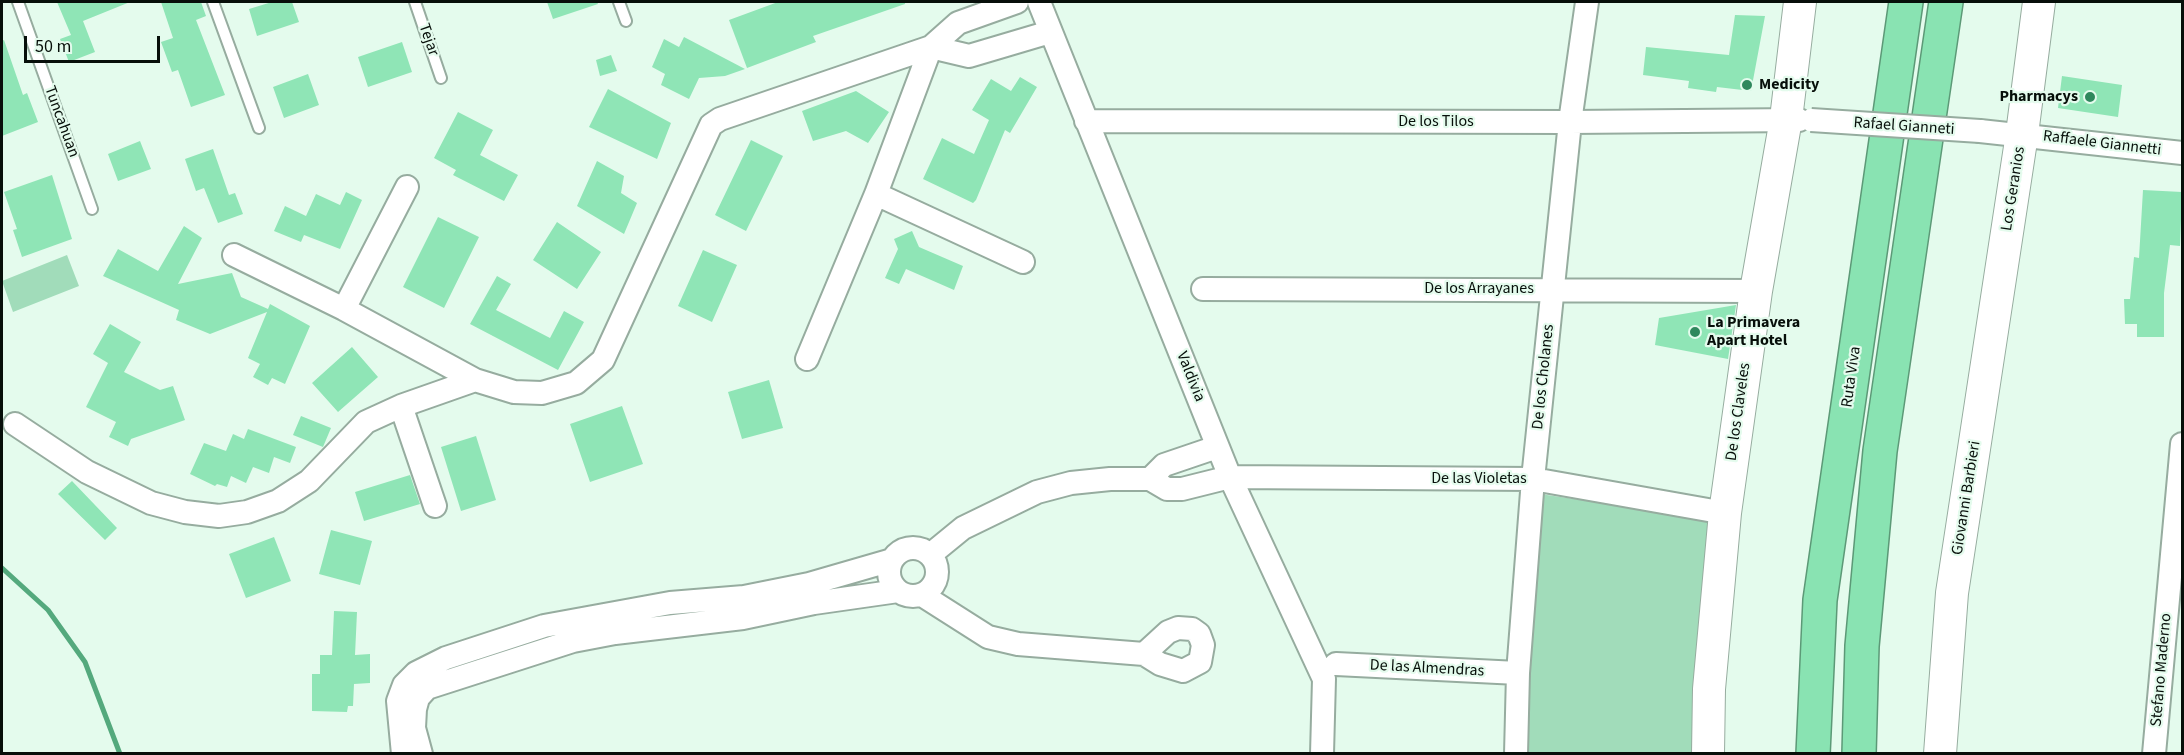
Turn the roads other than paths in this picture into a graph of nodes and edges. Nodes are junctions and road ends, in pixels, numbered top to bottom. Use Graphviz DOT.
graph roads {
  1 [pos="18,2"];
  2 [pos="213,2"];
  3 [pos="415,2"];
  4 [pos="619,2"];
  5 [pos="1017,2"];
  6 [pos="1039,2"];
  7 [pos="1587,2"];
  8 [pos="1800,2"];
  9 [pos="1906,2"];
  10 [pos="1946,2"];
  11 [pos="2039,2"];
  12 [pos="996,9"];
  13 [pos="626,21"];
  14 [pos="1050,32"];
  15 [pos="1010,44"];
  16 [pos="932,47"];
  17 [pos="441,78"];
  18 [pos="1798,120"];
  19 [pos="1086,121"];
  20 [pos="1570,122"];
  21 [pos="259,128"];
  22 [pos="2022,134"];
  23 [pos="2182,153"];
  24 [pos="407,187"];
  25 [pos="876,194"];
  26 [pos="92,209"];
  27 [pos="2006,243"];
  28 [pos="234,255"];
  29 [pos="1023,262"];
  30 [pos="1553,288"];
  31 [pos="1203,290"];
  32 [pos="1756,291"];
  33 [pos="344,309"];
  34 [pos="807,359"];
  35 [pos="475,380"];
  36 [pos="401,406"];
  37 [pos="15,424"];
  38 [pos="2182,444"];
  39 [pos="1217,447"];
  40 [pos="1230,477"];
  41 [pos="1149,479"];
  42 [pos="1533,479"];
  43 [pos="435,506"];
  44 [pos="1725,513"];
  45 [pos="930,555"];
  46 [pos="892,560"];
  47 [pos="898,591"];
  48 [pos="922,595"];
  49 [pos="1144,654"];
  50 [pos="1336,664"];
  51 [pos="1518,673"];
  52 [pos="403,753"];
  53 [pos="421,753"];
  54 [pos="1322,753"];
  55 [pos="1516,753"];
  56 [pos="1708,753"];
  57 [pos="1813,753"];
  58 [pos="1859,753"];
  59 [pos="1940,753"];
  60 [pos="2154,753"];
  1 -- 26 [label="lane, Tuncahuan"];
  2 -- 21 [label="lane"];
  3 -- 17 [label="lane, Tejar"];
  4 -- 13 [label="lane"];
  5 -- 12 [label="street"];
  6 -- 14 [label="street, Valdivia"];
  7 -- 20 [label="street, De los Cholanes"];
  8 -- 18 [label="main road, De los Claveles"];
  9 -- 57 [label="highway, Ruta Viva"];
  10 -- 58 [label="highway"];
  11 -- 22 [label="main road"];
  12 -- 15 [label="street"];
  12 -- 16 [label="street"];
  14 -- 15 [label="street"];
  14 -- 19 [label="street, Valdivia"];
  15 -- 16 [label="street"];
  16 -- 25 [label="street"];
  16 -- 35 [label="street"];
  18 -- 20 [label="street, De los Tilos"];
  18 -- 22 [label="street, Rafael Gianneti, bridge"];
  18 -- 32 [label="main road, De los Claveles"];
  19 -- 20 [label="street, De los Tilos"];
  19 -- 39 [label="street, Valdivia"];
  20 -- 30 [label="street, De los Cholanes"];
  22 -- 23 [label="street, Raffaele Giannetti"];
  22 -- 27 [label="main road, Los Geranios"];
  24 -- 33 [label="street"];
  25 -- 29 [label="street"];
  25 -- 34 [label="street"];
  27 -- 59 [label="main road, Giovanni Barbieri"];
  28 -- 33 [label="street"];
  30 -- 31 [label="street, De los Arrayanes"];
  30 -- 32 [label="street, De los Arrayanes"];
  30 -- 42 [label="street, De los Cholanes"];
  32 -- 44 [label="main road, De los Claveles"];
  33 -- 35 [label="street"];
  35 -- 36 [label="street"];
  36 -- 37 [label="street"];
  36 -- 43 [label="street"];
  38 -- 60 [label="street, Stefano Maderno"];
  39 -- 40 [label="street, Valdivia"];
  39 -- 41 [label="street"];
  40 -- 41 [label="street, De las Violetas"];
  40 -- 42 [label="street, De las Violetas"];
  40 -- 54 [label="street, Valdivia"];
  41 -- 45 [label="street"];
  42 -- 44 [label="street, De las Violetas"];
  42 -- 51 [label="street, De los Cholanes"];
  44 -- 56 [label="main road, De los Claveles"];
  45 -- 46 [label="street"];
  45 -- 48 [label="street"];
  46 -- 47 [label="street"];
  46 -- 52 [label="street"];
  47 -- 48 [label="street"];
  47 -- 53 [label="street"];
  48 -- 49 [label="street"];
  50 -- 51 [label="street, De las Almendras"];
  51 -- 55 [label="street, De los Cholanes"];
}
